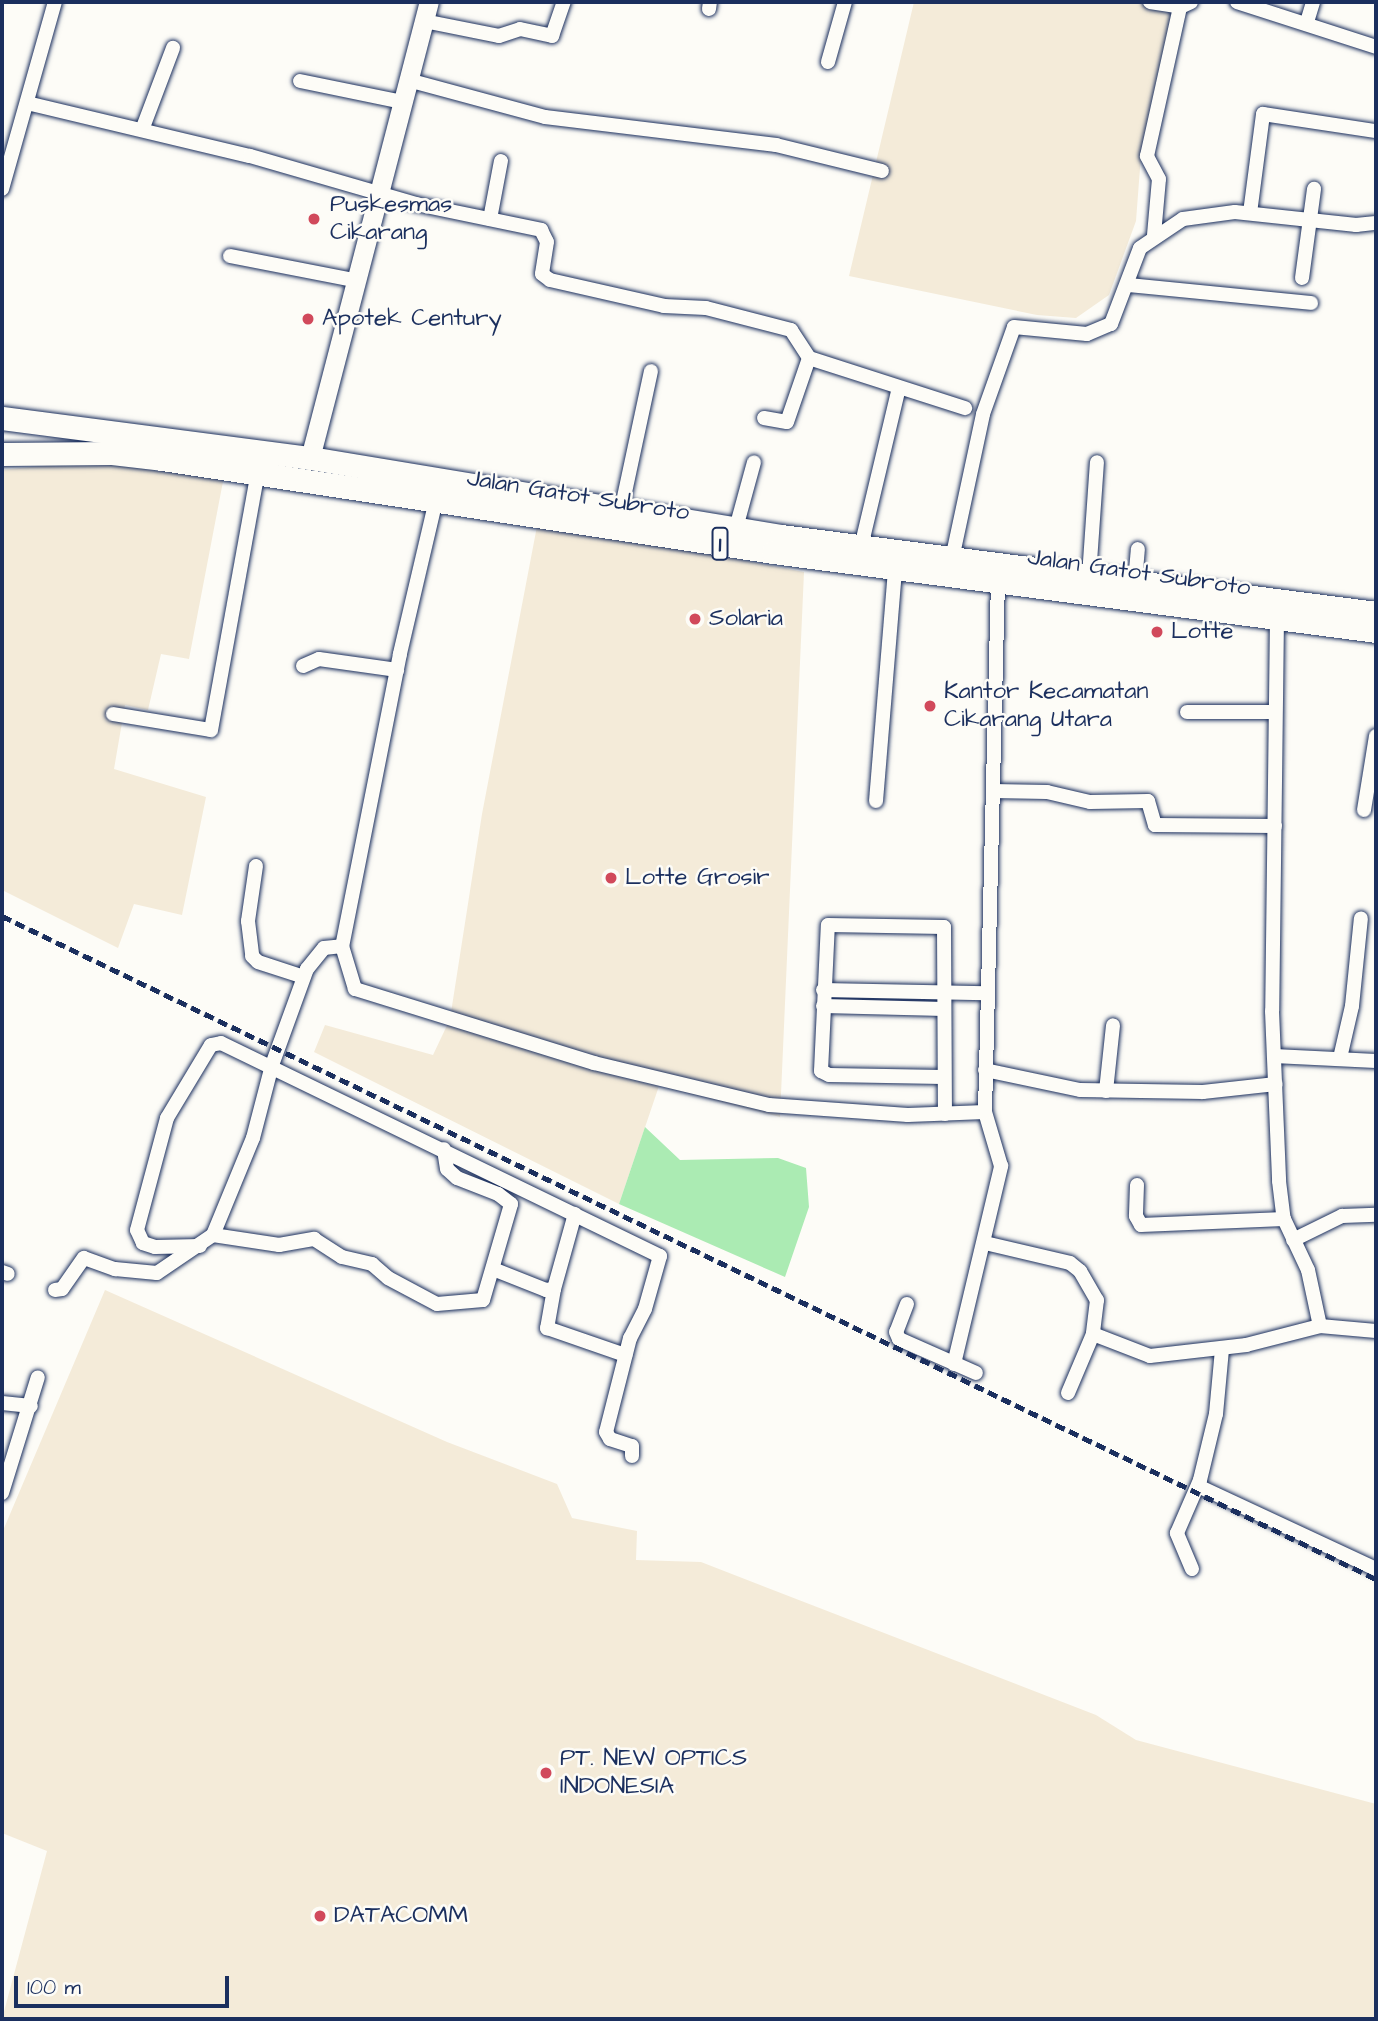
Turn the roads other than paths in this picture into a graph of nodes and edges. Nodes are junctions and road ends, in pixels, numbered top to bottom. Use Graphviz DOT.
graph roads {
  1 [pos="55,2"];
  2 [pos="564,2"];
  3 [pos="845,2"];
  4 [pos="1150,2"];
  5 [pos="1237,2"];
  6 [pos="1313,2"];
  7 [pos="1185,4"];
  8 [pos="427,11"];
  9 [pos="1307,22"];
  10 [pos="1376,47"];
  11 [pos="173,48"];
  12 [pos="828,62"];
  13 [pos="408,80"];
  14 [pos="300,81"];
  15 [pos="402,102"];
  16 [pos="27,103"];
  17 [pos="142,130"];
  18 [pos="1376,131"];
  19 [pos="501,161"];
  20 [pos="882,171"];
  21 [pos="2,189"];
  22 [pos="1314,189"];
  23 [pos="377,192"];
  24 [pos="1250,214"];
  25 [pos="490,219"];
  26 [pos="1311,221"];
  27 [pos="1376,223"];
  28 [pos="1154,235"];
  29 [pos="230,256"];
  30 [pos="1302,278"];
  31 [pos="354,280"];
  32 [pos="1128,285"];
  33 [pos="1311,303"];
  34 [pos="810,358"];
  35 [pos="651,371"];
  36 [pos="899,387"];
  37 [pos="965,408"];
  38 [pos="2,418"];
  39 [pos="764,418"];
  40 [pos="2,430"];
  41 [pos="74,430"];
  42 [pos="2,454"];
  43 [pos="310,458"];
  44 [pos="754,462"];
  45 [pos="1097,462"];
  46 [pos="258,472"];
  47 [pos="436,500"];
  48 [pos="621,511"];
  49 [pos="736,528"];
  50 [pos="861,547"];
  51 [pos="1138,549"];
  52 [pos="952,559"];
  53 [pos="895,568"];
  54 [pos="1089,576"];
  55 [pos="998,581"];
  56 [pos="1135,582"];
  57 [pos="1376,613"];
  58 [pos="1277,618"];
  59 [pos="1376,631"];
  60 [pos="303,666"];
  61 [pos="397,670"];
  62 [pos="1187,712"];
  63 [pos="1275,712"];
  64 [pos="113,714"];
  65 [pos="1376,736"];
  66 [pos="993,791"];
  67 [pos="876,801"];
  68 [pos="1364,810"];
  69 [pos="1275,827"];
  70 [pos="256,866"];
  71 [pos="1361,918"];
  72 [pos="342,946"];
  73 [pos="304,977"];
  74 [pos="823,990"];
  75 [pos="943,992"];
  76 [pos="986,993"];
  77 [pos="822,1006"];
  78 [pos="944,1009"];
  79 [pos="1113,1025"];
  80 [pos="1274,1056"];
  81 [pos="1340,1058"];
  82 [pos="1376,1061"];
  83 [pos="272,1065"];
  84 [pos="985,1070"];
  85 [pos="943,1077"];
  86 [pos="1276,1084"];
  87 [pos="1106,1091"];
  88 [pos="985,1112"];
  89 [pos="944,1114"];
  90 [pos="444,1149"];
  91 [pos="1136,1185"];
  92 [pos="575,1214"];
  93 [pos="1376,1215"];
  94 [pos="1284,1219"];
  95 [pos="214,1235"];
  96 [pos="1293,1240"];
  97 [pos="985,1243"];
  98 [pos="200,1246"];
  99 [pos="493,1269"];
  100 [pos="554,1289"];
  101 [pos="55,1290"];
  102 [pos="907,1304"];
  103 [pos="1320,1326"];
  104 [pos="1376,1331"];
  105 [pos="1093,1334"];
  106 [pos="1222,1349"];
  107 [pos="625,1355"];
  108 [pos="954,1364"];
  109 [pos="976,1373"];
  110 [pos="38,1377"];
  111 [pos="1068,1394"];
  112 [pos="2,1403"];
  113 [pos="31,1406"];
  114 [pos="632,1456"];
  115 [pos="1198,1486"];
  116 [pos="2,1493"];
  117 [pos="1192,1569"];
  118 [pos="1376,1569"];
  1 -- 16 [label="street"];
  2 -- 8 [label="street"];
  3 -- 12 [label="street"];
  4 -- 7 [label="street"];
  5 -- 9 [label="street"];
  6 -- 9 [label="street"];
  7 -- 28 [label="street"];
  8 -- 13 [label="main road"];
  9 -- 10 [label="street"];
  11 -- 17 [label="street"];
  13 -- 15 [label="main road"];
  13 -- 20 [label="street"];
  14 -- 15 [label="street"];
  15 -- 23 [label="main road"];
  16 -- 17 [label="street"];
  16 -- 21 [label="street"];
  17 -- 23 [label="street"];
  18 -- 24 [label="street"];
  19 -- 25 [label="street"];
  22 -- 26 [label="street"];
  23 -- 25 [label="street"];
  23 -- 31 [label="main road"];
  24 -- 26 [label="street"];
  24 -- 28 [label="street"];
  25 -- 34 [label="street"];
  26 -- 27 [label="street"];
  26 -- 30 [label="street"];
  28 -- 32 [label="street"];
  29 -- 31 [label="street"];
  31 -- 43 [label="main road"];
  32 -- 33 [label="street"];
  32 -- 52 [label="street"];
  34 -- 36 [label="street"];
  34 -- 39 [label="street"];
  35 -- 48 [label="street"];
  36 -- 37 [label="street"];
  36 -- 50 [label="street"];
  38 -- 41 [label="highway, 1"];
  40 -- 41 [label="highway, 1"];
  41 -- 43 [label="highway, Jalan Gatot Subroto / 1"];
  42 -- 46 [label="highway, Jalan Gatot Subroto / 1"];
  43 -- 48 [label="highway, Jalan Gatot Subroto / 1"];
  44 -- 49 [label="street"];
  45 -- 54 [label="street"];
  46 -- 47 [label="highway, Jalan Gatot Subroto / 1"];
  46 -- 64 [label="street"];
  47 -- 53 [label="highway, Jalan Gatot Subroto / 1"];
  47 -- 61 [label="street"];
  48 -- 49 [label="highway, Jalan Gatot Subroto / 1"];
  49 -- 50 [label="highway, Jalan Gatot Subroto / 1"];
  50 -- 52 [label="highway, Jalan Gatot Subroto / 1"];
  51 -- 56 [label="street"];
  52 -- 54 [label="highway, Jalan Gatot Subroto / 1"];
  53 -- 55 [label="highway, Jalan Gatot Subroto / 1"];
  53 -- 67 [label="street"];
  54 -- 56 [label="highway, Jalan Gatot Subroto / 1"];
  55 -- 58 [label="highway, Jalan Gatot Subroto / 1"];
  55 -- 66 [label="street"];
  56 -- 57 [label="highway, Jalan Gatot Subroto / 1"];
  58 -- 59 [label="highway, Jalan Gatot Subroto / 1"];
  58 -- 63 [label="street"];
  60 -- 61 [label="street"];
  61 -- 72 [label="street"];
  62 -- 63 [label="street"];
  63 -- 69 [label="street"];
  65 -- 68 [label="street"];
  66 -- 69 [label="street"];
  66 -- 76 [label="street"];
  69 -- 80 [label="street"];
  70 -- 73 [label="street"];
  71 -- 81 [label="street"];
  72 -- 73 [label="street"];
  72 -- 89 [label="street"];
  73 -- 83 [label="street"];
  74 -- 75 [label="street"];
  74 -- 75 [label="street"];
  74 -- 77 [label="street"];
  75 -- 76 [label="street"];
  75 -- 78 [label="street"];
  76 -- 84 [label="street"];
  77 -- 78 [label="street"];
  77 -- 85 [label="street"];
  78 -- 85 [label="street"];
  79 -- 87 [label="street"];
  80 -- 81 [label="street"];
  80 -- 86 [label="street"];
  81 -- 82 [label="street"];
  83 -- 90 [label="street"];
  83 -- 95 [label="street"];
  83 -- 98 [label="street"];
  84 -- 87 [label="street"];
  84 -- 88 [label="street"];
  85 -- 89 [label="street"];
  86 -- 87 [label="street"];
  86 -- 94 [label="street"];
  88 -- 89 [label="street"];
  88 -- 97 [label="street"];
  90 -- 92 [label="street"];
  90 -- 99 [label="street"];
  91 -- 94 [label="street"];
  92 -- 100 [label="street"];
  92 -- 107 [label="street"];
  93 -- 96 [label="street"];
  94 -- 96 [label="street"];
  95 -- 98 [label="street"];
  95 -- 99 [label="street"];
  96 -- 103 [label="street"];
  97 -- 105 [label="street"];
  97 -- 108 [label="street"];
  98 -- 101 [label="street"];
  99 -- 100 [label="street"];
  100 -- 107 [label="street"];
  102 -- 108 [label="street"];
  103 -- 104 [label="street"];
  103 -- 106 [label="street"];
  105 -- 106 [label="street"];
  105 -- 111 [label="street"];
  106 -- 115 [label="street"];
  107 -- 114 [label="street"];
  108 -- 109 [label="street"];
  110 -- 113 [label="street"];
  112 -- 113 [label="street"];
  113 -- 116 [label="street"];
  115 -- 117 [label="street"];
  115 -- 118 [label="street"];
}
